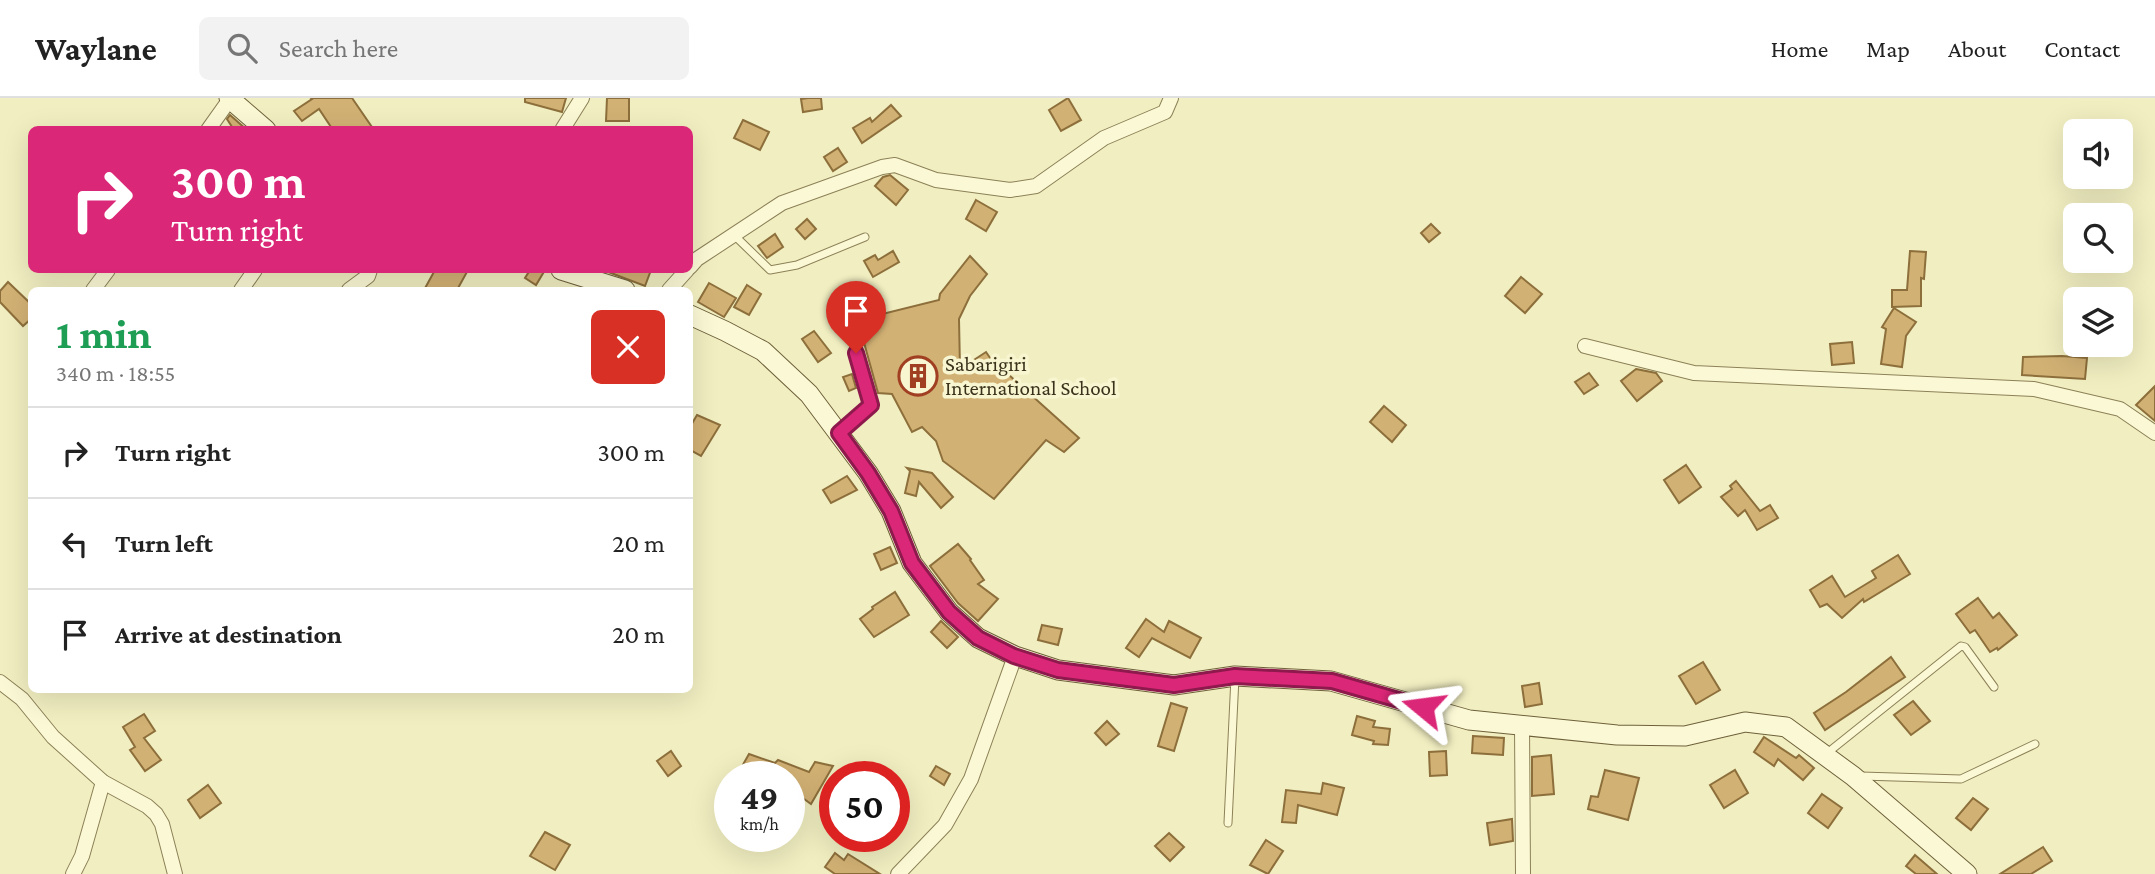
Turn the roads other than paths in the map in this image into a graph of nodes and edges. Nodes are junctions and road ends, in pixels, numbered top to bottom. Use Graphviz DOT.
graph roads {
  1 [pos="582,98"];
  2 [pos="1171,98"];
  3 [pos="230,99"];
  4 [pos="211,126"];
  5 [pos="261,126"];
  6 [pos="564,126"];
  7 [pos="734,235"];
  8 [pos="865,237"];
  9 [pos="693,263"];
  10 [pos="369,273"];
  11 [pos="571,273"];
  12 [pos="684,273"];
  13 [pos="353,287"];
  14 [pos="615,287"];
  15 [pos="672,287"];
  16 [pos="693,316"];
  17 [pos="1585,346"];
  18 [pos="856,353"];
  19 [pos="839,433"];
  20 [pos="2155,433"];
  21 [pos="1014,656"];
  22 [pos="1235,676"];
  23 [pos="0,682"];
  24 [pos="1994,687"];
  25 [pos="1522,725"];
  26 [pos="2035,744"];
  27 [pos="1824,755"];
  28 [pos="1853,776"];
  29 [pos="103,782"];
  30 [pos="1228,823"];
  31 [pos="73,874"];
  32 [pos="175,874"];
  33 [pos="898,874"];
  34 [pos="1523,874"];
  35 [pos="1967,874"];
  1 -- 6 [label="street"];
  2 -- 7 [label="street"];
  3 -- 4 [label="street"];
  3 -- 5 [label="main road"];
  7 -- 8 [label="lane"];
  7 -- 9 [label="street"];
  10 -- 13 [label="street"];
  11 -- 14 [label="main road"];
  12 -- 15 [label="street"];
  16 -- 19 [label="main road"];
  17 -- 20 [label="street"];
  18 -- 19 [label="street"];
  19 -- 21 [label="main road"];
  21 -- 22 [label="main road"];
  21 -- 33 [label="street"];
  22 -- 25 [label="main road"];
  22 -- 30 [label="lane"];
  23 -- 29 [label="street"];
  24 -- 27 [label="lane"];
  25 -- 27 [label="main road"];
  25 -- 34 [label="street"];
  26 -- 28 [label="lane"];
  27 -- 28 [label="main road"];
  28 -- 35 [label="main road"];
  29 -- 31 [label="street"];
  29 -- 32 [label="street"];
}
